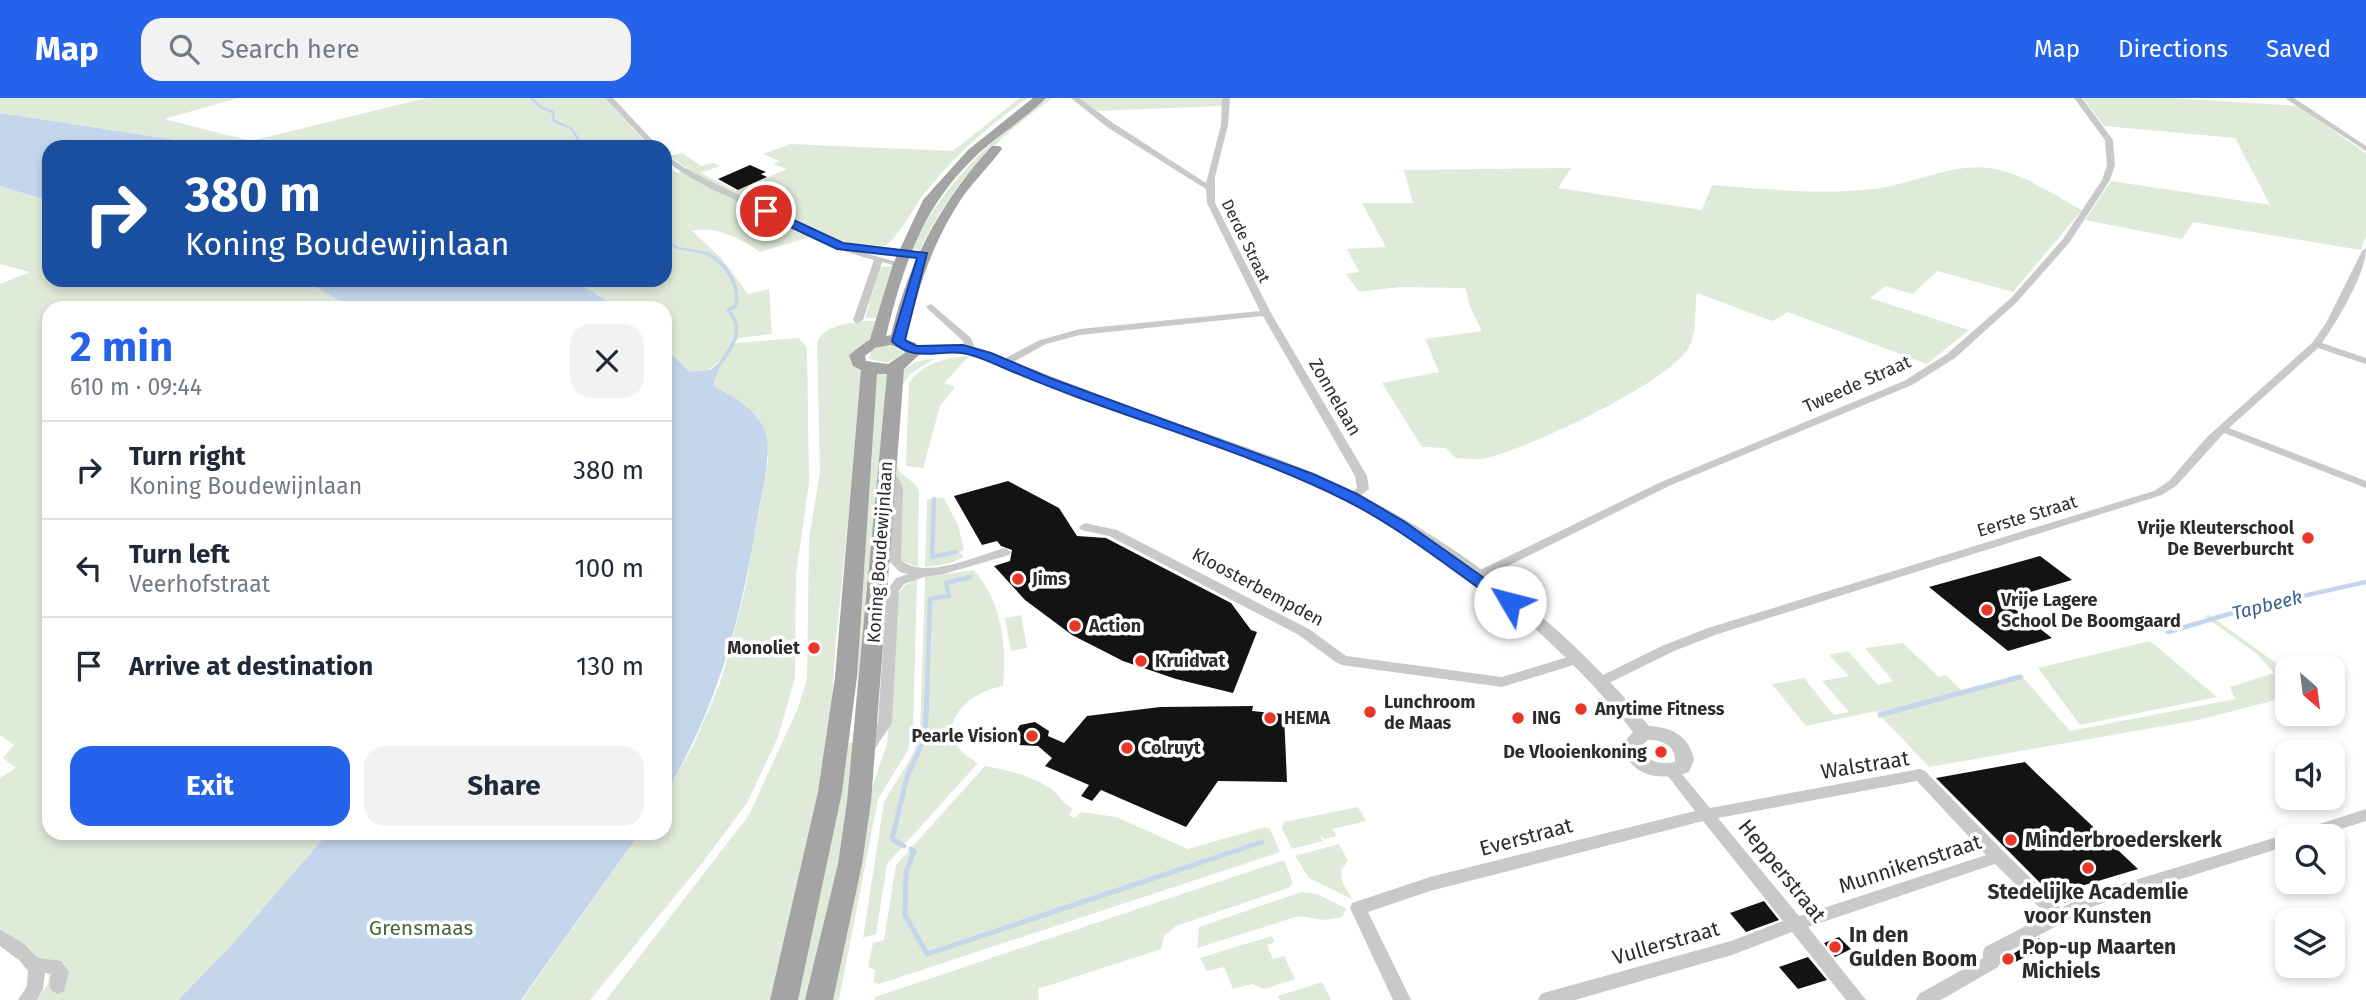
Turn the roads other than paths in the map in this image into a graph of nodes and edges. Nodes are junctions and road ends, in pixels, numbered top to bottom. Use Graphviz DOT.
graph roads {
  1 [pos="609,98"];
  2 [pos="1075,98"];
  3 [pos="1226,98"];
  4 [pos="2078,98"];
  5 [pos="2288,98"];
  6 [pos="1046,101"];
  7 [pos="648,140"];
  8 [pos="2366,149"];
  9 [pos="672,162"];
  10 [pos="1207,187"];
  11 [pos="841,246"];
  12 [pos="2366,251"];
  13 [pos="923,255"];
  14 [pos="903,258"];
  15 [pos="879,259"];
  16 [pos="2353,283"];
  17 [pos="2366,286"];
  18 [pos="931,307"];
  19 [pos="1266,313"];
  20 [pos="858,320"];
  21 [pos="898,341"];
  22 [pos="877,342"];
  23 [pos="2316,344"];
  24 [pos="971,352"];
  25 [pos="906,359"];
  26 [pos="2366,361"];
  27 [pos="1004,363"];
  28 [pos="869,368"];
  29 [pos="2222,429"];
  30 [pos="886,472"];
  31 [pos="2366,485"];
  32 [pos="1352,498"];
  33 [pos="1086,527"];
  34 [pos="1004,552"];
  35 [pos="894,558"];
  36 [pos="922,573"];
  37 [pos="1476,577"];
  38 [pos="893,591"];
  39 [pos="1578,659"];
  40 [pos="1602,681"];
  41 [pos="838,729"];
  42 [pos="1644,733"];
  43 [pos="870,740"];
  44 [pos="1671,771"];
  45 [pos="1707,814"];
  46 [pos="2366,815"];
  47 [pos="2338,824"];
  48 [pos="2275,845"];
  49 [pos="1998,857"];
  50 [pos="2058,915"];
  51 [pos="1795,924"];
  52 [pos="0,936"];
  53 [pos="34,965"];
  54 [pos="58,986"];
  55 [pos="27,1000"];
  56 [pos="784,1000"];
  57 [pos="819,1000"];
  58 [pos="1402,1000"];
  59 [pos="1547,1000"];
  60 [pos="1857,1000"];
  61 [pos="1924,1000"];
  1 -- 7 [label="street"];
  2 -- 10 [label="street"];
  3 -- 10 [label="street, Derde Straat"];
  4 -- 37 [label="street, Tweede Straat"];
  5 -- 8 [label="street"];
  6 -- 13 [label="main road"];
  6 -- 14 [label="main road"];
  9 -- 11 [label="street"];
  10 -- 19 [label="street, Derde Straat"];
  11 -- 14 [label="street"];
  11 -- 15 [label="street"];
  12 -- 16 [label="street, Eerste Straat"];
  13 -- 14 [label="street"];
  13 -- 21 [label="main road"];
  14 -- 15 [label="street"];
  14 -- 22 [label="main road"];
  15 -- 20 [label="street"];
  16 -- 17 [label="street"];
  16 -- 23 [label="street, Eerste Straat"];
  18 -- 24 [label="street"];
  19 -- 27 [label="street"];
  19 -- 32 [label="street, Zonnelaan"];
  21 -- 22 [label="main road"];
  21 -- 25 [label="main road"];
  22 -- 28 [label="main road, Koning Boudewijnlaan"];
  23 -- 26 [label="street"];
  23 -- 29 [label="street, Eerste Straat"];
  24 -- 25 [label="street"];
  24 -- 27 [label="street"];
  25 -- 28 [label="main road"];
  25 -- 30 [label="main road, Koning Boudewijnlaan"];
  27 -- 32 [label="street"];
  28 -- 41 [label="main road, Koning Boudewijnlaan"];
  29 -- 31 [label="street"];
  29 -- 40 [label="street, Eerste Straat"];
  30 -- 35 [label="street"];
  30 -- 43 [label="main road, Koning Boudewijnlaan"];
  32 -- 37 [label="street"];
  33 -- 39 [label="street, Kloosterbempden"];
  34 -- 36 [label="street"];
  35 -- 36 [label="street"];
  35 -- 38 [label="street"];
  36 -- 38 [label="street"];
  37 -- 39 [label="street"];
  38 -- 43 [label="street"];
  39 -- 40 [label="street"];
  40 -- 42 [label="street"];
  41 -- 43 [label="street"];
  41 -- 56 [label="main road, Koning Boudewijnlaan"];
  42 -- 44 [label="street"];
  42 -- 44 [label="street"];
  43 -- 57 [label="main road, Koning Boudewijnlaan"];
  44 -- 45 [label="street, Hepperstraat"];
  45 -- 49 [label="street, Walstraat"];
  45 -- 51 [label="street, Hepperstraat"];
  45 -- 58 [label="street, Everstraat"];
  46 -- 47 [label="street"];
  48 -- 50 [label="street"];
  49 -- 50 [label="street, Walstraat"];
  49 -- 51 [label="street, Munnikenstraat"];
  50 -- 61 [label="street"];
  51 -- 59 [label="street, Vullerstraat"];
  51 -- 60 [label="street, Hepperstraat"];
  52 -- 53 [label="street"];
  53 -- 54 [label="street"];
  53 -- 55 [label="street"];
}
